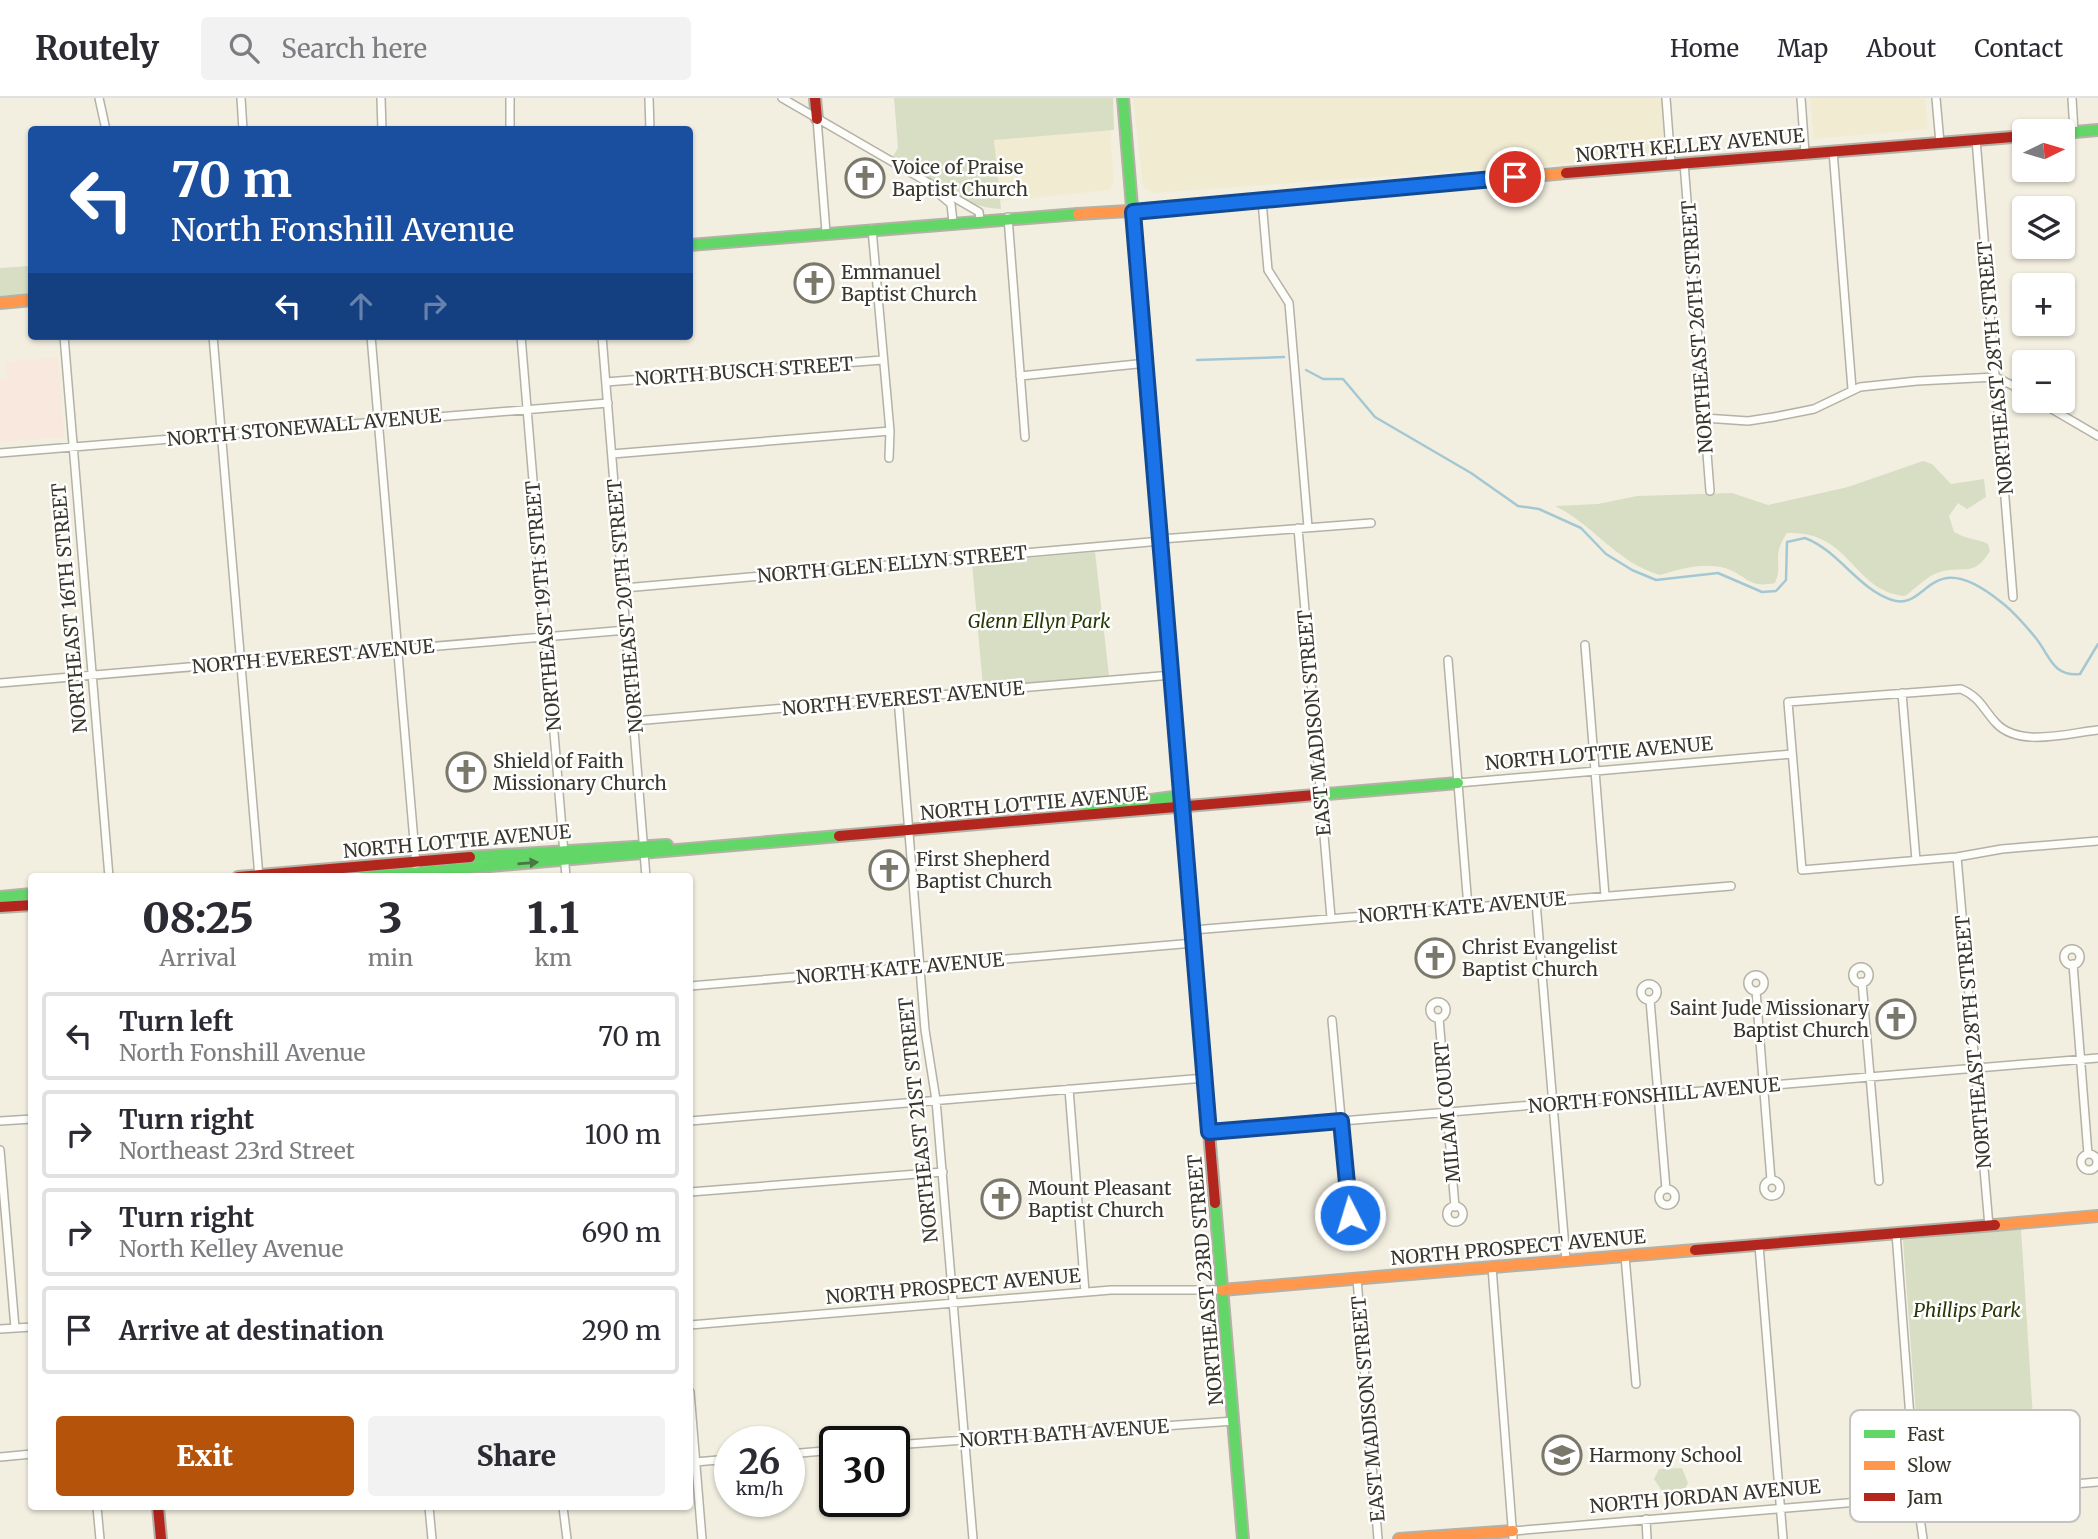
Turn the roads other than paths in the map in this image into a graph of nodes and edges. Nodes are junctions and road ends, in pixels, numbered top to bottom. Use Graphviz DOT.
graph roads {
  1 [pos="99,98"];
  2 [pos="241,98"];
  3 [pos="381,98"];
  4 [pos="510,98"];
  5 [pos="649,98"];
  6 [pos="782,98"];
  7 [pos="815,98"];
  8 [pos="1123,98"];
  9 [pos="1666,98"];
  10 [pos="1801,98"];
  11 [pos="1936,98"];
  12 [pos="2072,98"];
  13 [pos="2070,119"];
  14 [pos="817,120"];
  15 [pos="105,126"];
  16 [pos="243,126"];
  17 [pos="382,126"];
  18 [pos="510,126"];
  19 [pos="650,126"];
  20 [pos="2098,130"];
  21 [pos="2076,132"];
  22 [pos="2012,137"];
  23 [pos="1976,139"];
  24 [pos="1940,143"];
  25 [pos="1833,151"];
  26 [pos="1805,153"];
  27 [pos="1684,163"];
  28 [pos="1671,164"];
  29 [pos="932,188"];
  30 [pos="1262,201"];
  31 [pos="1133,212"];
  32 [pos="1008,217"];
  33 [pos="980,219"];
  34 [pos="953,222"];
  35 [pos="872,229"];
  36 [pos="826,232"];
  37 [pos="693,245"];
  38 [pos="28,300"];
  39 [pos="0,303"];
  40 [pos="64,340"];
  41 [pos="214,340"];
  42 [pos="371,340"];
  43 [pos="521,340"];
  44 [pos="602,340"];
  45 [pos="882,360"];
  46 [pos="1147,363"];
  47 [pos="1020,376"];
  48 [pos="1996,377"];
  49 [pos="606,382"];
  50 [pos="2012,385"];
  51 [pos="1852,389"];
  52 [pos="608,403"];
  53 [pos="527,408"];
  54 [pos="2059,413"];
  55 [pos="1704,418"];
  56 [pos="378,421"];
  57 [pos="890,431"];
  58 [pos="222,435"];
  59 [pos="2098,436"];
  60 [pos="1025,437"];
  61 [pos="74,447"];
  62 [pos="0,453"];
  63 [pos="612,454"];
  64 [pos="889,458"];
  65 [pos="1710,491"];
  66 [pos="1371,523"];
  67 [pos="1308,527"];
  68 [pos="1298,528"];
  69 [pos="1161,540"];
  70 [pos="624,588"];
  71 [pos="2013,597"];
  72 [pos="627,630"];
  73 [pos="546,636"];
  74 [pos="1586,645"];
  75 [pos="398,649"];
  76 [pos="1448,660"];
  77 [pos="241,662"];
  78 [pos="1172,675"];
  79 [pos="92,676"];
  80 [pos="0,683"];
  81 [pos="1902,693"];
  82 [pos="898,698"];
  83 [pos="634,721"];
  84 [pos="2098,730"];
  85 [pos="1792,754"];
  86 [pos="1596,771"];
  87 [pos="1458,783"];
  88 [pos="1320,794"];
  89 [pos="1182,802"];
  90 [pos="908,828"];
  91 [pos="2098,841"];
  92 [pos="644,850"];
  93 [pos="564,855"];
  94 [pos="1957,857"];
  95 [pos="1916,860"];
  96 [pos="416,870"];
  97 [pos="109,873"];
  98 [pos="259,873"];
  99 [pos="338,873"];
  100 [pos="393,873"];
  101 [pos="566,873"];
  102 [pos="646,873"];
  103 [pos="1731,886"];
  104 [pos="28,894"];
  105 [pos="1605,896"];
  106 [pos="0,897"];
  107 [pos="1536,902"];
  108 [pos="28,905"];
  109 [pos="0,907"];
  110 [pos="1468,907"];
  111 [pos="1331,918"];
  112 [pos="1193,930"];
  113 [pos="1195,943"];
  114 [pos="2073,964"];
  115 [pos="920,967"];
  116 [pos="1862,982"];
  117 [pos="693,986"];
  118 [pos="1756,991"];
  119 [pos="1650,1000"];
  120 [pos="1439,1018"];
  121 [pos="1332,1020"];
  122 [pos="2098,1058"];
  123 [pos="2081,1059"];
  124 [pos="1975,1068"];
  125 [pos="1870,1077"];
  126 [pos="1206,1078"];
  127 [pos="1764,1086"];
  128 [pos="1069,1089"];
  129 [pos="1658,1094"];
  130 [pos="936,1100"];
  131 [pos="1553,1103"];
  132 [pos="1447,1112"];
  133 [pos="28,1119"];
  134 [pos="0,1121"];
  135 [pos="693,1121"];
  136 [pos="1341,1121"];
  137 [pos="1209,1132"];
  138 [pos="0,1150"];
  139 [pos="2088,1154"];
  140 [pos="943,1172"];
  141 [pos="1772,1180"];
  142 [pos="1879,1181"];
  143 [pos="1666,1189"];
  144 [pos="693,1192"];
  145 [pos="1455,1207"];
  146 [pos="1350,1215"];
  147 [pos="2098,1216"];
  148 [pos="1989,1226"];
  149 [pos="1896,1234"];
  150 [pos="1759,1245"];
  151 [pos="1625,1256"];
  152 [pos="1566,1260"];
  153 [pos="1492,1267"];
  154 [pos="1357,1279"];
  155 [pos="1222,1290"];
  156 [pos="1085,1293"];
  157 [pos="953,1304"];
  158 [pos="693,1325"];
  159 [pos="28,1327"];
  160 [pos="15,1328"];
  161 [pos="0,1329"];
  162 [pos="1636,1384"];
  163 [pos="1911,1410"];
  164 [pos="1234,1420"];
  165 [pos="693,1434"];
  166 [pos="965,1441"];
  167 [pos="910,1444"];
  168 [pos="28,1454"];
  169 [pos="0,1457"];
  170 [pos="714,1460"];
  171 [pos="695,1462"];
  172 [pos="2098,1482"];
  173 [pos="2080,1483"];
  174 [pos="1850,1501"];
  175 [pos="1780,1507"];
  176 [pos="97,1510"];
  177 [pos="158,1510"];
  178 [pos="429,1510"];
  179 [pos="564,1510"];
  180 [pos="1646,1519"];
  181 [pos="1513,1535"];
  182 [pos="100,1539"];
  183 [pos="160,1539"];
  184 [pos="432,1539"];
  185 [pos="567,1539"];
  186 [pos="702,1539"];
  187 [pos="973,1539"];
  188 [pos="1243,1539"];
  189 [pos="1378,1539"];
  190 [pos="1399,1539"];
  191 [pos="1647,1539"];
  192 [pos="1783,1539"];
  1 -- 15 [label="street"];
  2 -- 16 [label="street"];
  3 -- 17 [label="street"];
  4 -- 18 [label="street"];
  5 -- 19 [label="street"];
  6 -- 14 [label="street"];
  7 -- 14 [label="main road"];
  8 -- 31 [label="main road, NORTHEAST 23RD STREET"];
  9 -- 28 [label="street"];
  10 -- 26 [label="street"];
  11 -- 24 [label="street"];
  12 -- 13 [label="street"];
  14 -- 29 [label="street"];
  14 -- 36 [label="street"];
  20 -- 21 [label="main road"];
  22 -- 23 [label="main road, NORTH KELLEY AVENUE"];
  23 -- 24 [label="main road, NORTH KELLEY AVENUE"];
  23 -- 48 [label="street, NORTHEAST 28TH STREET"];
  24 -- 25 [label="main road, NORTH KELLEY AVENUE"];
  25 -- 26 [label="main road, NORTH KELLEY AVENUE"];
  25 -- 51 [label="street"];
  26 -- 27 [label="main road, NORTH KELLEY AVENUE"];
  27 -- 28 [label="main road, NORTH KELLEY AVENUE"];
  27 -- 55 [label="street, NORTHEAST 26TH STREET"];
  28 -- 30 [label="main road, NORTH KELLEY AVENUE"];
  29 -- 33 [label="street"];
  29 -- 34 [label="street"];
  30 -- 31 [label="main road, NORTH KELLEY AVENUE"];
  30 -- 67 [label="street"];
  31 -- 32 [label="main road, NORTH KELLEY AVENUE"];
  31 -- 46 [label="main road, NORTHEAST 23RD STREET"];
  32 -- 33 [label="main road, NORTH KELLEY AVENUE"];
  32 -- 47 [label="street"];
  33 -- 34 [label="main road, NORTH KELLEY AVENUE"];
  34 -- 35 [label="main road, NORTH KELLEY AVENUE"];
  35 -- 36 [label="main road, NORTH KELLEY AVENUE"];
  35 -- 45 [label="street"];
  36 -- 37 [label="main road, NORTH KELLEY AVENUE"];
  38 -- 39 [label="main road"];
  40 -- 61 [label="street, NORTHEAST 16TH STREET"];
  41 -- 58 [label="street"];
  42 -- 56 [label="street"];
  43 -- 53 [label="street, NORTHEAST 19TH STREET"];
  44 -- 49 [label="street, NORTHEAST 20TH STREET"];
  45 -- 49 [label="street, NORTH BUSCH STREET"];
  45 -- 57 [label="street"];
  46 -- 47 [label="street"];
  46 -- 69 [label="main road, NORTHEAST 23RD STREET"];
  47 -- 60 [label="street"];
  48 -- 50 [label="street"];
  48 -- 51 [label="street"];
  48 -- 71 [label="street, NORTHEAST 28TH STREET"];
  49 -- 52 [label="street, NORTHEAST 20TH STREET"];
  51 -- 55 [label="street"];
  52 -- 53 [label="street, NORTH STONEWALL AVENUE"];
  52 -- 63 [label="street, NORTHEAST 20TH STREET"];
  53 -- 56 [label="street, NORTH STONEWALL AVENUE"];
  53 -- 73 [label="street, NORTHEAST 19TH STREET"];
  54 -- 59 [label="street"];
  55 -- 65 [label="street, NORTHEAST 26TH STREET"];
  56 -- 58 [label="street, NORTH STONEWALL AVENUE"];
  56 -- 75 [label="street"];
  57 -- 63 [label="street"];
  57 -- 64 [label="street"];
  58 -- 61 [label="street, NORTH STONEWALL AVENUE"];
  58 -- 77 [label="street"];
  61 -- 62 [label="street, NORTH STONEWALL AVENUE"];
  61 -- 79 [label="street, NORTHEAST 16TH STREET"];
  63 -- 70 [label="street, NORTHEAST 20TH STREET"];
  66 -- 67 [label="street, NORTH GLEN ELLYN STREET"];
  67 -- 68 [label="street, NORTH GLEN ELLYN STREET"];
  68 -- 69 [label="street, NORTH GLEN ELLYN STREET"];
  68 -- 88 [label="street, EAST MADISON STREET"];
  69 -- 70 [label="street, NORTH GLEN ELLYN STREET"];
  69 -- 78 [label="main road, NORTHEAST 23RD STREET"];
  70 -- 72 [label="street, NORTHEAST 20TH STREET"];
  72 -- 73 [label="street, NORTH EVEREST AVENUE"];
  72 -- 83 [label="street, NORTHEAST 20TH STREET"];
  73 -- 75 [label="street, NORTH EVEREST AVENUE"];
  73 -- 93 [label="street, NORTHEAST 19TH STREET"];
  74 -- 86 [label="street"];
  75 -- 77 [label="street, NORTH EVEREST AVENUE"];
  75 -- 96 [label="street"];
  76 -- 87 [label="street"];
  77 -- 79 [label="street, NORTH EVEREST AVENUE"];
  77 -- 98 [label="street"];
  78 -- 82 [label="street, NORTH EVEREST AVENUE"];
  78 -- 89 [label="main road, NORTHEAST 23RD STREET"];
  79 -- 80 [label="street, NORTH EVEREST AVENUE"];
  79 -- 97 [label="street, NORTHEAST 16TH STREET"];
  81 -- 84 [label="street"];
  81 -- 85 [label="street"];
  81 -- 95 [label="street"];
  82 -- 83 [label="street, NORTH EVEREST AVENUE"];
  82 -- 90 [label="street, NORTHEAST 21ST STREET"];
  83 -- 92 [label="street, NORTHEAST 20TH STREET"];
  85 -- 86 [label="street, NORTH LOTTIE AVENUE"];
  85 -- 95 [label="street"];
  86 -- 87 [label="street, NORTH LOTTIE AVENUE"];
  86 -- 105 [label="street"];
  87 -- 88 [label="main road, NORTH LOTTIE AVENUE"];
  87 -- 110 [label="street"];
  88 -- 89 [label="main road, NORTH LOTTIE AVENUE"];
  88 -- 111 [label="street, EAST MADISON STREET"];
  89 -- 90 [label="main road, NORTH LOTTIE AVENUE"];
  89 -- 112 [label="main road, NORTHEAST 23RD STREET"];
  90 -- 92 [label="main road, NORTH LOTTIE AVENUE"];
  90 -- 115 [label="street, NORTHEAST 21ST STREET"];
  91 -- 94 [label="street"];
  92 -- 93 [label="main road, NORTH LOTTIE AVENUE"];
  92 -- 102 [label="street, NORTHEAST 20TH STREET"];
  93 -- 96 [label="main road, NORTH LOTTIE AVENUE"];
  93 -- 101 [label="street, NORTHEAST 19TH STREET"];
  94 -- 95 [label="street"];
  94 -- 124 [label="street, NORTHEAST 28TH STREET"];
  96 -- 99 [label="main road, NORTH LOTTIE AVENUE"];
  96 -- 100 [label="main road, NORTH LOTTIE AVENUE"];
  103 -- 105 [label="street, NORTH KATE AVENUE"];
  104 -- 106 [label="main road"];
  105 -- 107 [label="street, NORTH KATE AVENUE"];
  107 -- 110 [label="street, NORTH KATE AVENUE"];
  107 -- 131 [label="street"];
  108 -- 109 [label="main road"];
  110 -- 111 [label="street, NORTH KATE AVENUE"];
  111 -- 112 [label="street, NORTH KATE AVENUE"];
  112 -- 113 [label="main road, NORTHEAST 23RD STREET"];
  113 -- 115 [label="street, NORTH KATE AVENUE"];
  113 -- 126 [label="main road, NORTHEAST 23RD STREET"];
  114 -- 123 [label="street"];
  115 -- 117 [label="street, NORTH KATE AVENUE"];
  115 -- 130 [label="street, NORTHEAST 21ST STREET"];
  116 -- 125 [label="street"];
  118 -- 127 [label="street"];
  119 -- 129 [label="street"];
  120 -- 132 [label="street, MILAM COURT"];
  121 -- 136 [label="street"];
  122 -- 123 [label="street, NORTH FONSHILL AVENUE"];
  123 -- 124 [label="street, NORTH FONSHILL AVENUE"];
  123 -- 139 [label="street"];
  124 -- 125 [label="street, NORTH FONSHILL AVENUE"];
  124 -- 148 [label="street, NORTHEAST 28TH STREET"];
  125 -- 127 [label="street, NORTH FONSHILL AVENUE"];
  125 -- 142 [label="street"];
  126 -- 128 [label="street"];
  126 -- 137 [label="main road, NORTHEAST 23RD STREET"];
  127 -- 129 [label="street, NORTH FONSHILL AVENUE"];
  127 -- 141 [label="street"];
  128 -- 130 [label="street"];
  128 -- 156 [label="street"];
  129 -- 131 [label="street, NORTH FONSHILL AVENUE"];
  129 -- 143 [label="street"];
  130 -- 135 [label="street"];
  130 -- 140 [label="street, NORTHEAST 21ST STREET"];
  131 -- 132 [label="street, NORTH FONSHILL AVENUE"];
  131 -- 152 [label="street"];
  132 -- 136 [label="street, NORTH FONSHILL AVENUE"];
  132 -- 145 [label="street, MILAM COURT"];
  133 -- 134 [label="street"];
  136 -- 137 [label="street, NORTH FONSHILL AVENUE"];
  136 -- 146 [label="street"];
  137 -- 155 [label="main road, NORTHEAST 23RD STREET"];
  138 -- 160 [label="street"];
  140 -- 144 [label="street"];
  140 -- 157 [label="street, NORTHEAST 21ST STREET"];
  147 -- 148 [label="main road, NORTH PROSPECT AVENUE"];
  148 -- 149 [label="main road, NORTH PROSPECT AVENUE"];
  149 -- 150 [label="main road, NORTH PROSPECT AVENUE"];
  149 -- 163 [label="street"];
  150 -- 151 [label="main road, NORTH PROSPECT AVENUE"];
  150 -- 175 [label="street"];
  151 -- 152 [label="main road, NORTH PROSPECT AVENUE"];
  151 -- 162 [label="street"];
  152 -- 153 [label="main road, NORTH PROSPECT AVENUE"];
  153 -- 154 [label="main road, NORTH PROSPECT AVENUE"];
  153 -- 181 [label="street"];
  154 -- 155 [label="main road, NORTH PROSPECT AVENUE"];
  154 -- 189 [label="street, EAST MADISON STREET"];
  155 -- 156 [label="street, NORTH PROSPECT AVENUE"];
  155 -- 164 [label="main road, NORTHEAST 23RD STREET"];
  156 -- 157 [label="street, NORTH PROSPECT AVENUE"];
  157 -- 158 [label="street, NORTH PROSPECT AVENUE"];
  157 -- 166 [label="street, NORTHEAST 21ST STREET"];
  159 -- 160 [label="street"];
  160 -- 161 [label="street"];
  164 -- 166 [label="street, NORTH BATH AVENUE"];
  164 -- 188 [label="main road, NORTHEAST 23RD STREET"];
  165 -- 171 [label="street"];
  166 -- 167 [label="street, NORTH BATH AVENUE"];
  166 -- 187 [label="street, NORTHEAST 21ST STREET"];
  168 -- 169 [label="street"];
  170 -- 171 [label="street"];
  171 -- 186 [label="street"];
  172 -- 173 [label="street, NORTH JORDAN AVENUE"];
  174 -- 175 [label="street, NORTH JORDAN AVENUE"];
  175 -- 180 [label="street, NORTH JORDAN AVENUE"];
  175 -- 192 [label="street"];
  176 -- 182 [label="street"];
  177 -- 183 [label="main road"];
  178 -- 184 [label="street"];
  179 -- 185 [label="street"];
  180 -- 181 [label="street, NORTH JORDAN AVENUE"];
  180 -- 191 [label="street"];
  181 -- 190 [label="main road, NORTH JORDAN AVENUE"];
}
